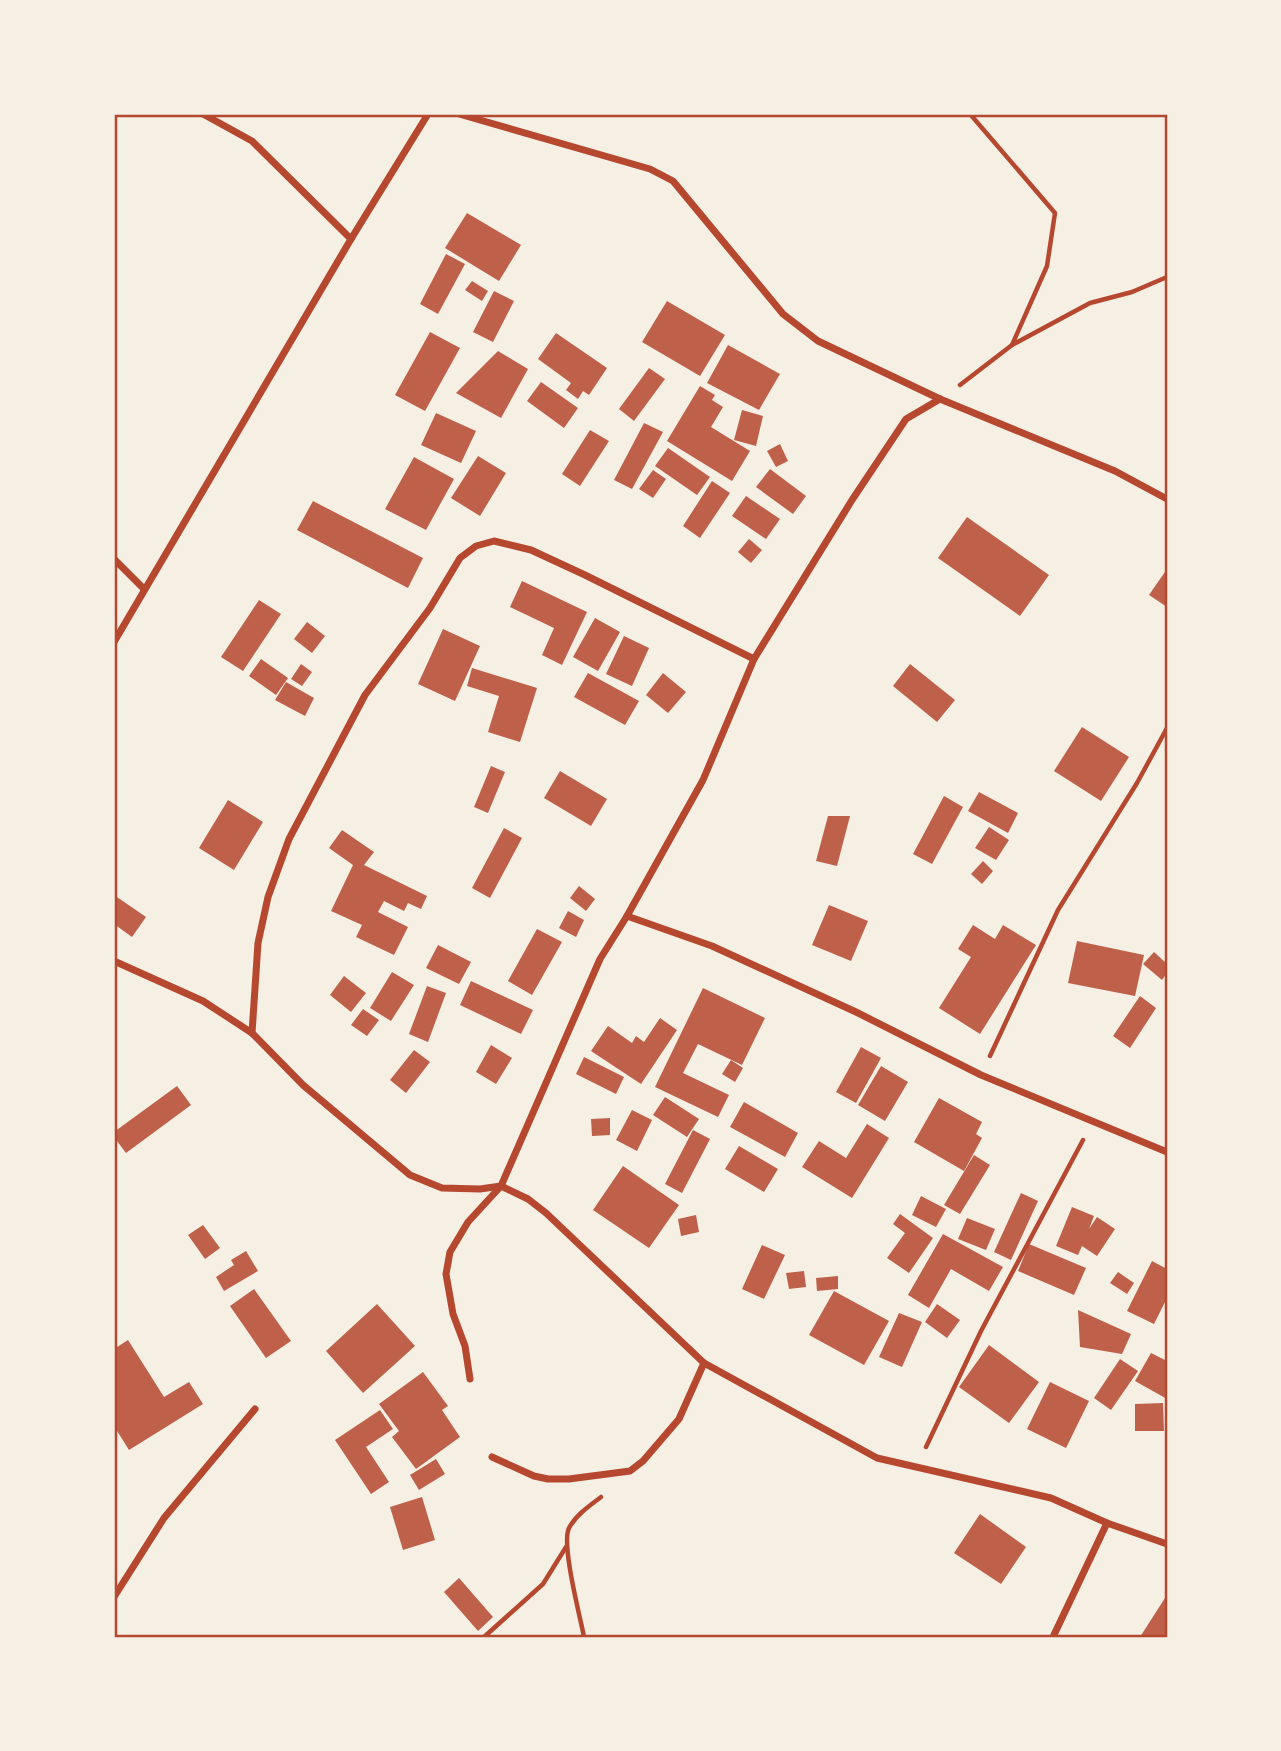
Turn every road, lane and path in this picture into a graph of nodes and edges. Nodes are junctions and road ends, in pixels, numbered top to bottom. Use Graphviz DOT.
graph roads {
  1 [pos="203,114"];
  2 [pos="428,114"];
  3 [pos="459,114"];
  4 [pos="970,114"];
  5 [pos="351,239"];
  6 [pos="1167,277"];
  7 [pos="1012,345"];
  8 [pos="940,399"];
  9 [pos="1167,499"];
  10 [pos="114,559"];
  11 [pos="144,589"];
  12 [pos="114,642"];
  13 [pos="754,659"];
  14 [pos="1167,728"];
  15 [pos="627,916"];
  16 [pos="114,961"];
  17 [pos="251,1033"];
  18 [pos="981,1075"];
  19 [pos="1093,1121"];
  20 [pos="1167,1152"];
  21 [pos="501,1186"];
  22 [pos="704,1363"];
  23 [pos="470,1379"];
  24 [pos="255,1409"];
  25 [pos="492,1457"];
  26 [pos="915,1468"];
  27 [pos="630,1471"];
  28 [pos="1107,1523"];
  29 [pos="1167,1544"];
  30 [pos="566,1546"];
  31 [pos="114,1597"];
  32 [pos="484,1637"];
  33 [pos="584,1637"];
  34 [pos="1053,1637"];
  1 -- 5 [label="street"];
  2 -- 5 [label="street"];
  3 -- 8 [label="street"];
  4 -- 7 [label="path"];
  5 -- 11 [label="street"];
  6 -- 7 [label="path"];
  7 -- 8 [label="path"];
  8 -- 9 [label="street"];
  8 -- 13 [label="street"];
  10 -- 11 [label="street"];
  11 -- 12 [label="street"];
  13 -- 15 [label="street"];
  13 -- 17 [label="street"];
  14 -- 18 [label="path"];
  15 -- 18 [label="street"];
  15 -- 21 [label="street"];
  16 -- 17 [label="street"];
  17 -- 21 [label="street"];
  18 -- 19 [label="street"];
  19 -- 20 [label="street"];
  19 -- 26 [label="path"];
  21 -- 22 [label="street"];
  21 -- 23 [label="street"];
  22 -- 26 [label="street"];
  22 -- 27 [label="street"];
  24 -- 31 [label="street"];
  25 -- 27 [label="street"];
  26 -- 28 [label="street"];
  27 -- 30 [label="path"];
  28 -- 29 [label="street"];
  28 -- 34 [label="street"];
  30 -- 32 [label="path"];
  30 -- 33 [label="path"];
}
